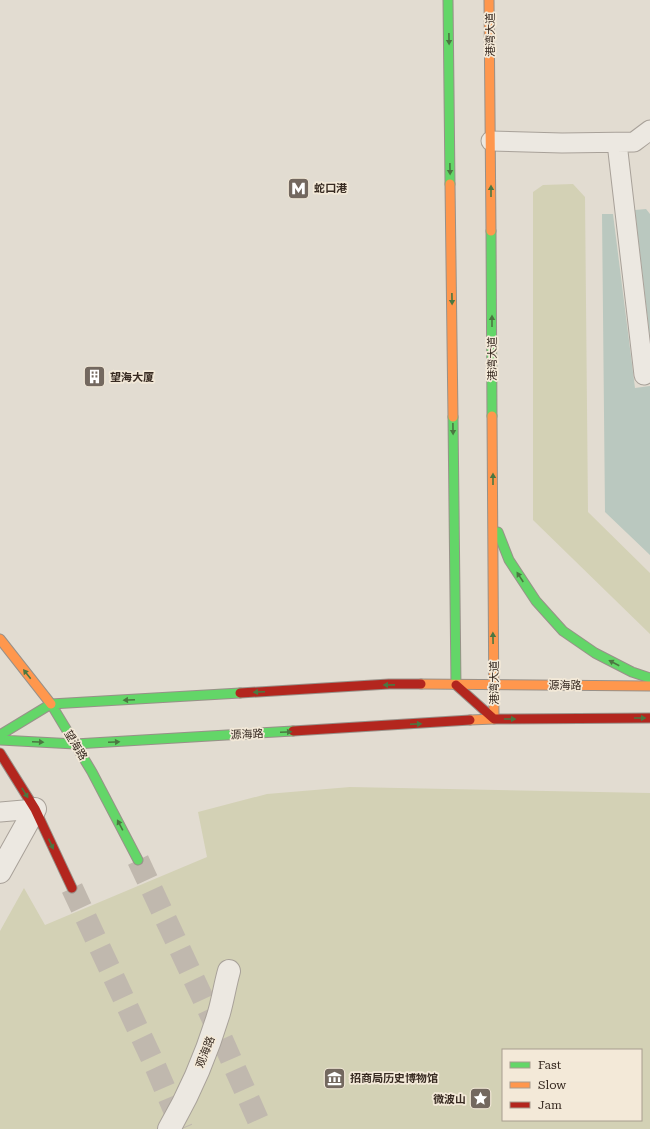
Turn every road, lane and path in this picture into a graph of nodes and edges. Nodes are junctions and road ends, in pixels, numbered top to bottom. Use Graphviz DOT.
graph roads {
  1 [pos="448,0"];
  2 [pos="490,0"];
  3 [pos="650,130"];
  4 [pos="491,141"];
  5 [pos="617,143"];
  6 [pos="644,375"];
  7 [pos="493,518"];
  8 [pos="0,639"];
  9 [pos="650,678"];
  10 [pos="456,685"];
  11 [pos="494,685"];
  12 [pos="650,686"];
  13 [pos="51,704"];
  14 [pos="650,718"];
  15 [pos="494,719"];
  16 [pos="0,735"];
  17 [pos="0,740"];
  18 [pos="75,744"];
  19 [pos="0,753"];
  20 [pos="35,809"];
  21 [pos="0,812"];
  22 [pos="138,860"];
  23 [pos="0,872"];
  24 [pos="72,888"];
  25 [pos="228,970"];
  26 [pos="169,1129"];
  1 -- 10 [label="main road, one-way"];
  2 -- 4 [label="main road, 港湾大道"];
  3 -- 5 [label="lane"];
  4 -- 5 [label="lane"];
  7 -- 4 [label="main road, 港湾大道, one-way"];
  5 -- 6 [label="lane"];
  9 -- 7 [label="main road, one-way"];
  11 -- 7 [label="main road, 港湾大道, one-way"];
  13 -- 8 [label="main road, 望海路, one-way"];
  10 -- 11 [label="main road, 源海路"];
  10 -- 13 [label="main road, 源海路, one-way"];
  10 -- 15 [label="main road"];
  11 -- 12 [label="main road, 源海路"];
  11 -- 15 [label="main road, 港湾大道"];
  13 -- 16 [label="main road, 源海路"];
  13 -- 18 [label="main road, 望海路"];
  15 -- 14 [label="main road, 源海路, one-way"];
  18 -- 15 [label="main road, 源海路, one-way"];
  17 -- 18 [label="main road, 源海路, one-way"];
  22 -- 18 [label="main road, 望海路, one-way"];
  19 -- 20 [label="main road, one-way"];
  20 -- 21 [label="lane"];
  20 -- 23 [label="street"];
  20 -- 24 [label="main road, one-way"];
  25 -- 26 [label="street, 观海路"];
}
